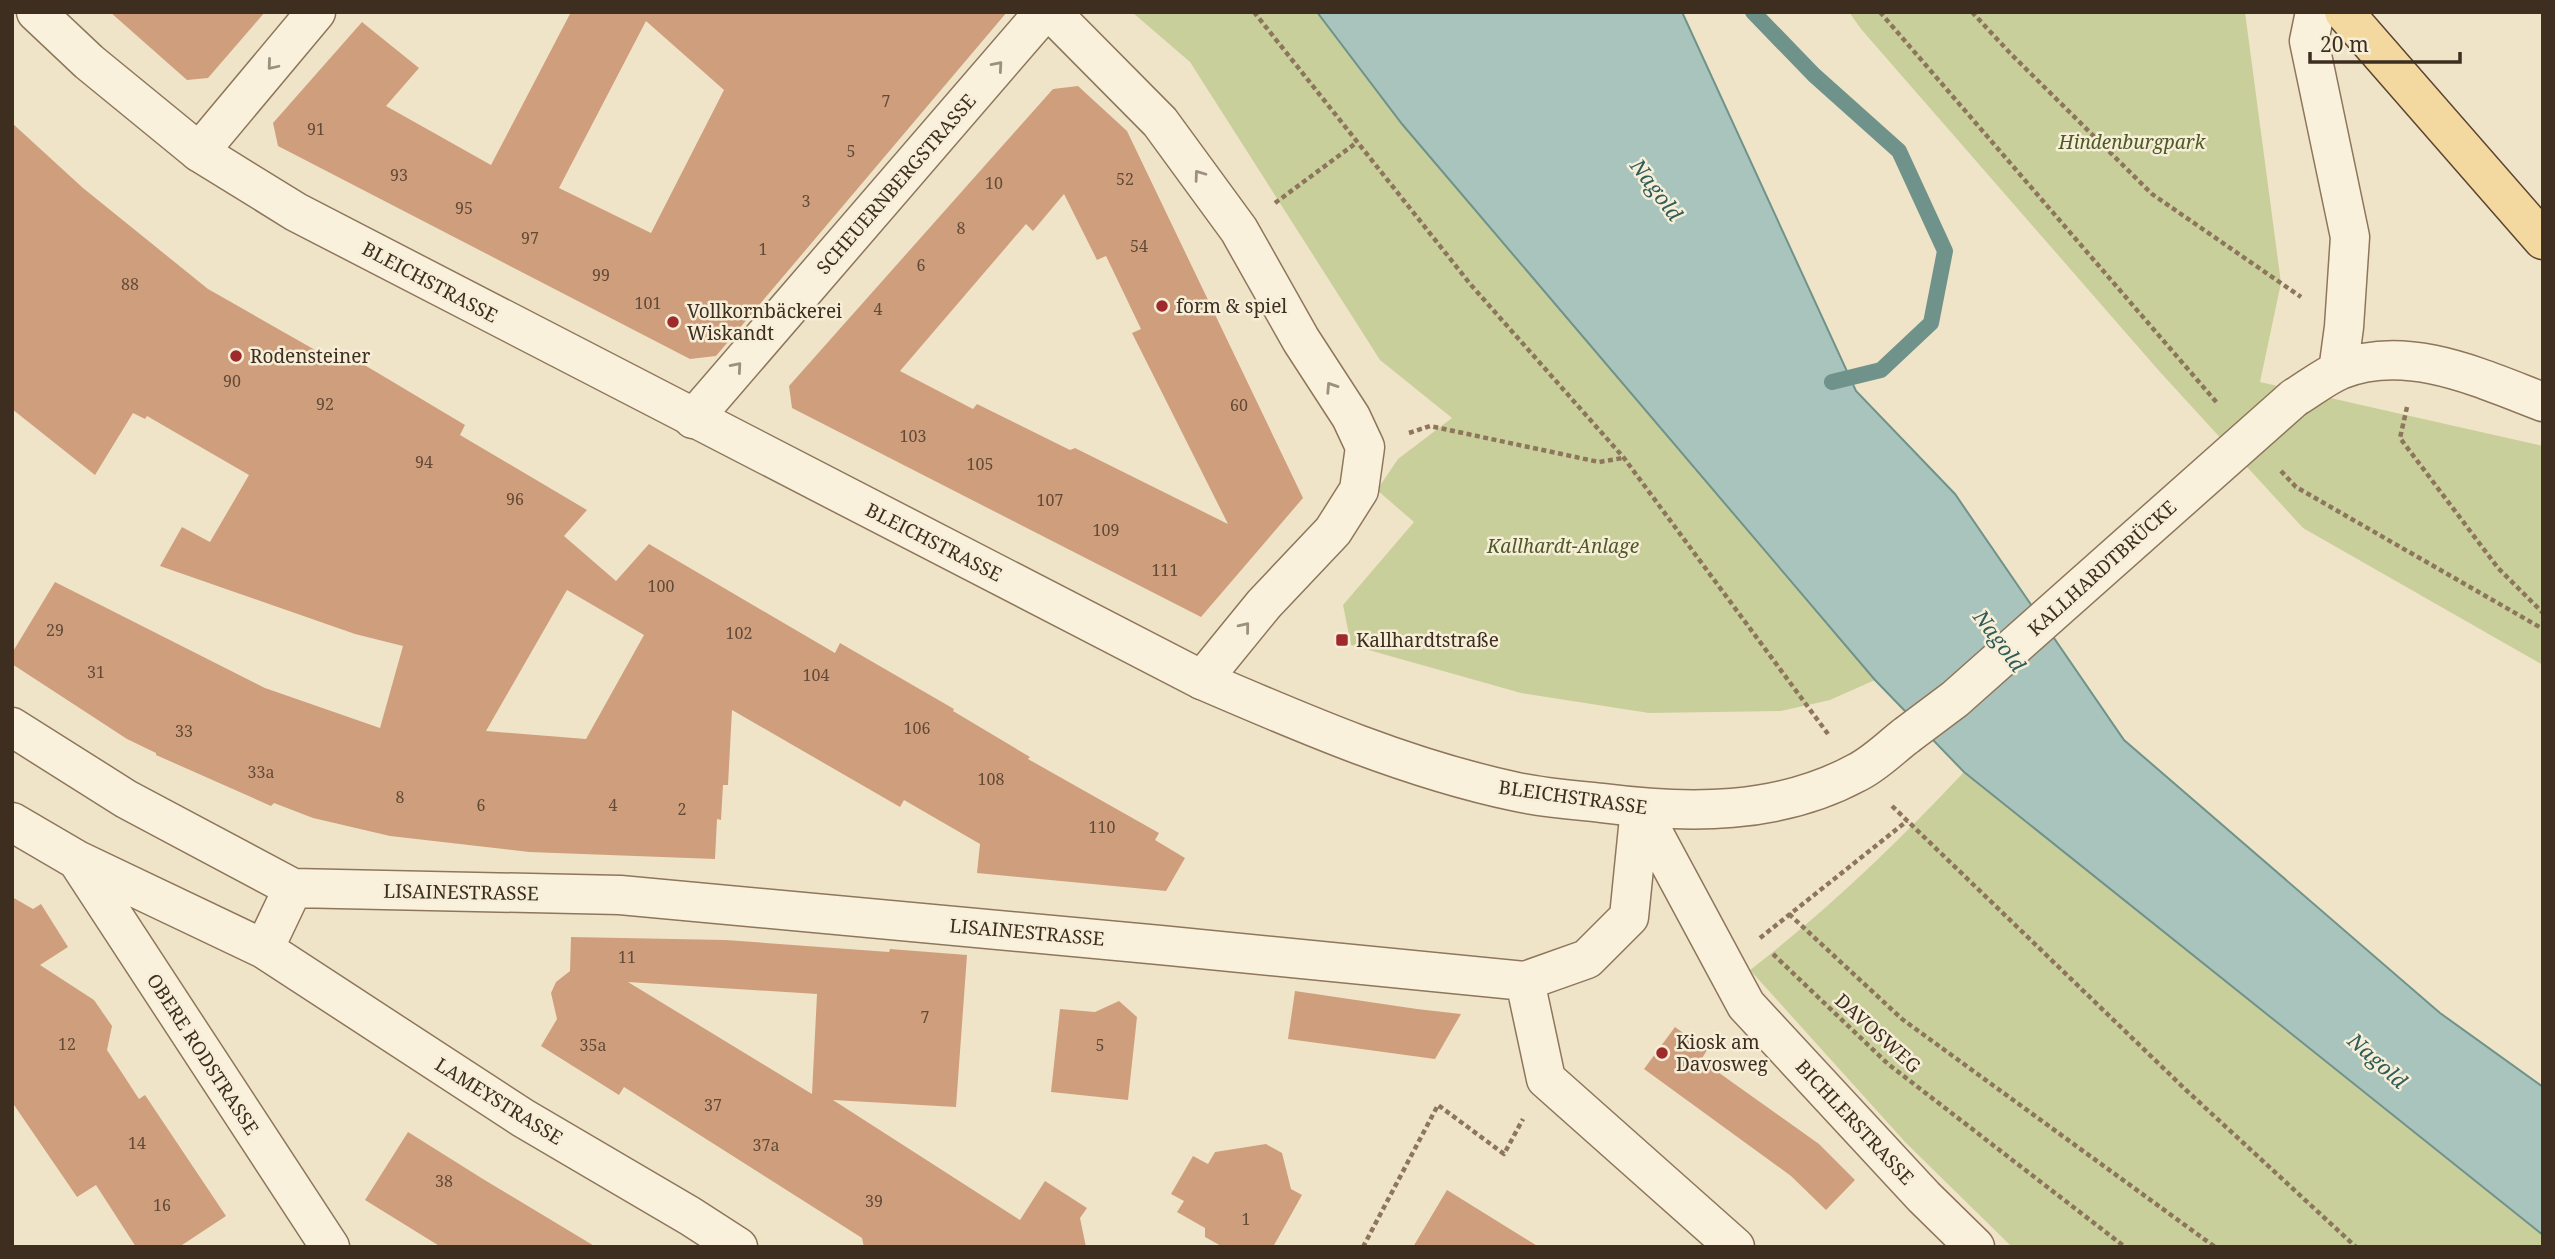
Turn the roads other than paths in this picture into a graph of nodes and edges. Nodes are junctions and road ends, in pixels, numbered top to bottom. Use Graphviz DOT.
graph roads {
  1 [pos="36,12"];
  2 [pos="316,12"];
  3 [pos="1044,12"];
  4 [pos="1051,12"];
  5 [pos="2315,12"];
  6 [pos="2344,12"];
  7 [pos="199,152"];
  8 [pos="2543,240"];
  9 [pos="2338,371"];
  10 [pos="2543,402"];
  11 [pos="692,419"];
  12 [pos="1202,680"];
  13 [pos="12,727"];
  14 [pos="1907,735"];
  15 [pos="1640,808"];
  16 [pos="12,822"];
  17 [pos="77,860"];
  18 [pos="293,888"];
  19 [pos="264,949"];
  20 [pos="1525,981"];
  21 [pos="330,1247"];
  22 [pos="738,1247"];
  23 [pos="1735,1247"];
  24 [pos="1975,1247"];
  1 -- 7 [label="street, BLEICHSTRASSE"];
  2 -- 7 [label="street, one-way"];
  11 -- 3 [label="street, SCHEUERNBERGSTRASSE, one-way"];
  12 -- 4 [label="street, one-way"];
  5 -- 9 [label="street"];
  6 -- 8 [label="main road"];
  7 -- 11 [label="street, BLEICHSTRASSE"];
  9 -- 10 [label="street, KALLHARDTBRÜCKE"];
  9 -- 14 [label="street, KALLHARDTBRÜCKE, bridge"];
  11 -- 12 [label="street, BLEICHSTRASSE"];
  12 -- 15 [label="street, BLEICHSTRASSE"];
  13 -- 18 [label="street"];
  14 -- 15 [label="street, BLEICHSTRASSE"];
  15 -- 20 [label="street, LISAINESTRASSE"];
  15 -- 24 [label="street, BICHLERSTRASSE"];
  16 -- 17 [label="street, LAMEYSTRASSE"];
  17 -- 19 [label="street, LAMEYSTRASSE"];
  17 -- 21 [label="street, OBERE RODSTRASSE"];
  18 -- 19 [label="street"];
  18 -- 20 [label="street, LISAINESTRASSE"];
  19 -- 22 [label="street, LAMEYSTRASSE"];
  20 -- 23 [label="street"];
}
